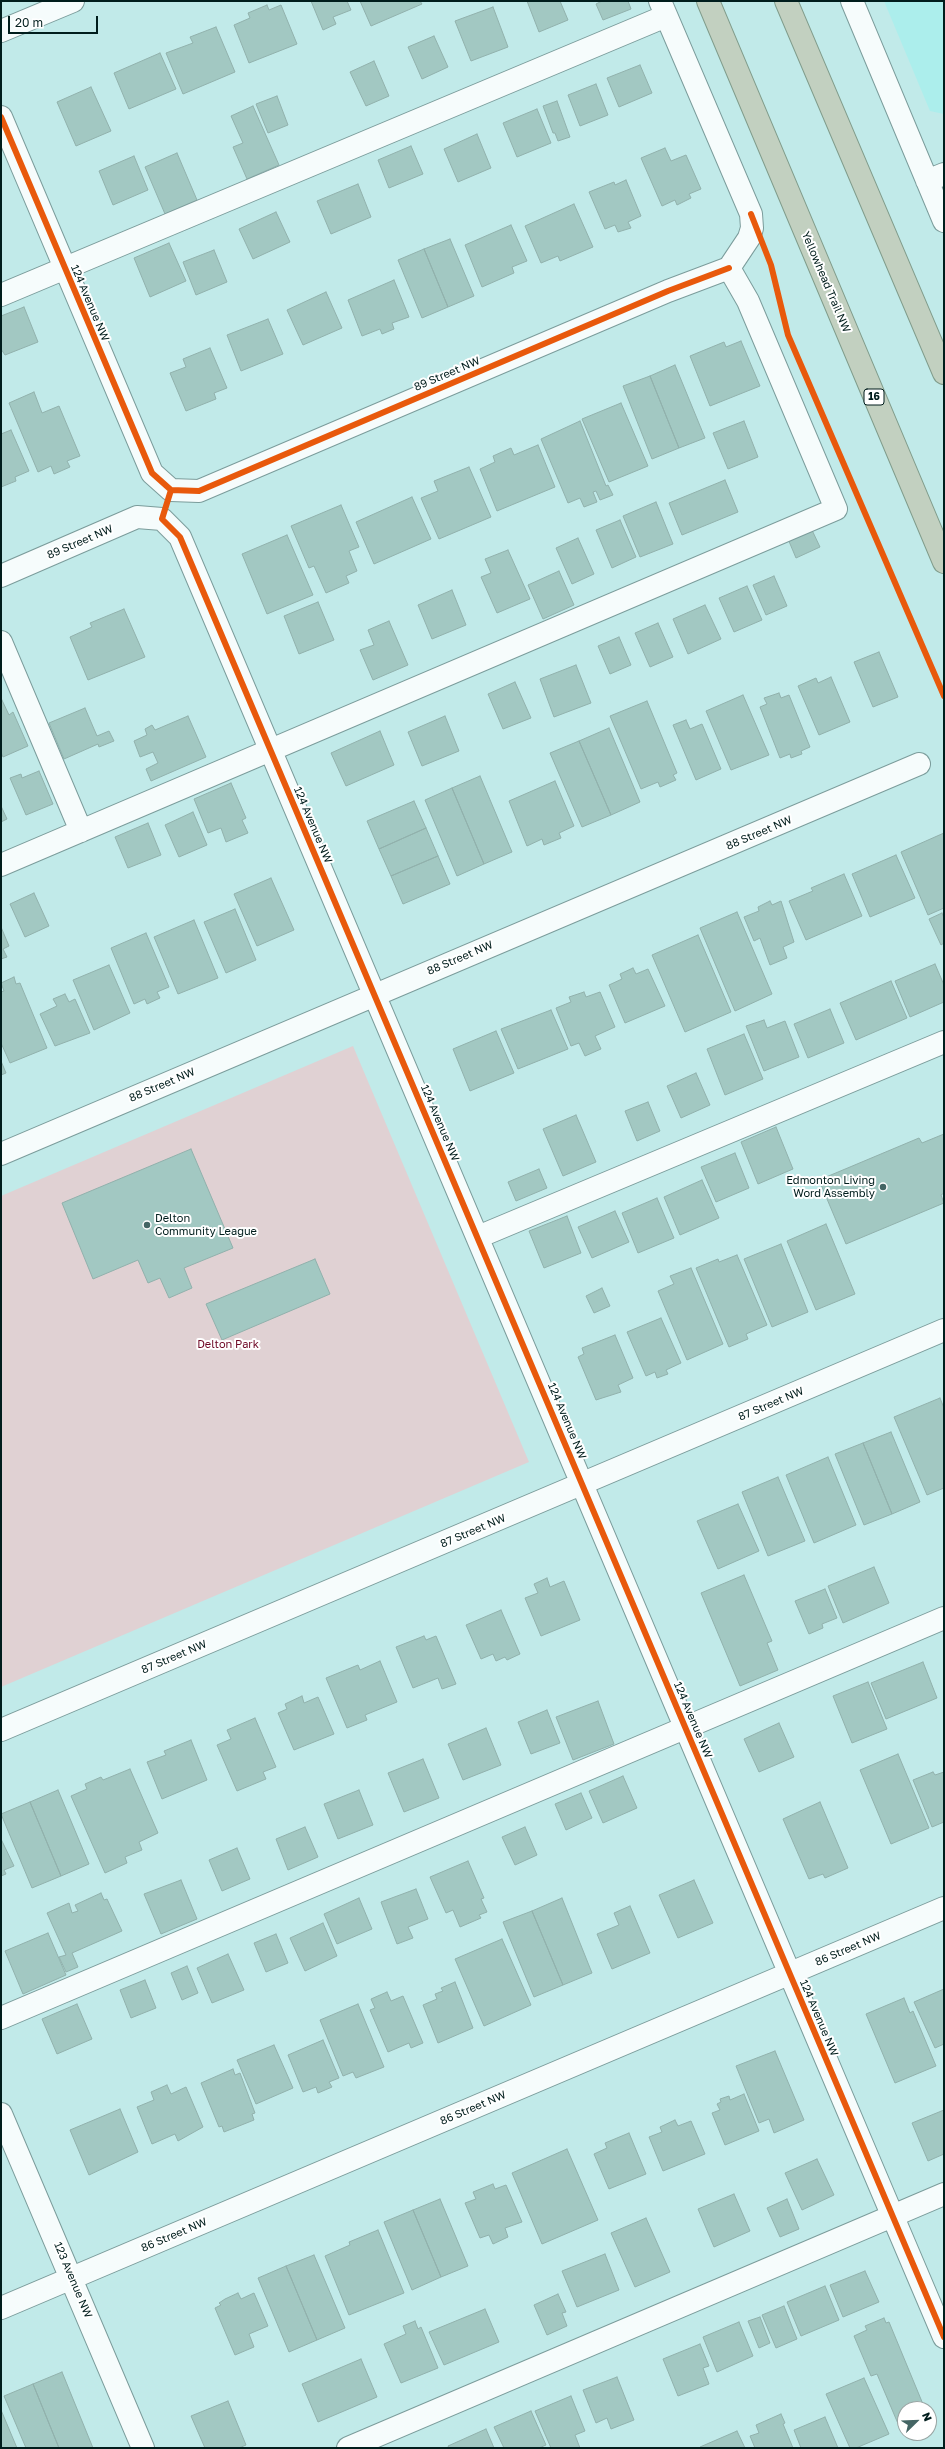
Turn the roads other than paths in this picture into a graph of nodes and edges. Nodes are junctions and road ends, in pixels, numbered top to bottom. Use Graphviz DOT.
graph roads {
  1 [pos="73,1"];
  2 [pos="708,1"];
  3 [pos="786,1"];
  4 [pos="852,1"];
  5 [pos="663,9"];
  6 [pos="1,32"];
  7 [pos="1,117"];
  8 [pos="936,178"];
  9 [pos="944,221"];
  10 [pos="65,268"];
  11 [pos="730,268"];
  12 [pos="1,295"];
  13 [pos="944,373"];
  14 [pos="171,490"];
  15 [pos="162,519"];
  16 [pos="944,562"];
  17 [pos="1,576"];
  18 [pos="1,642"];
  19 [pos="270,749"];
  20 [pos="919,764"];
  21 [pos="81,831"];
  22 [pos="1,865"];
  23 [pos="375,994"];
  24 [pos="944,1042"];
  25 [pos="1,1154"];
  26 [pos="478,1237"];
  27 [pos="944,1330"];
  28 [pos="583,1484"];
  29 [pos="944,1618"];
  30 [pos="685,1726"];
  31 [pos="1,1730"];
  32 [pos="944,1908"];
  33 [pos="789,1974"];
  34 [pos="1,2018"];
  35 [pos="1,2114"];
  36 [pos="944,2194"];
  37 [pos="893,2216"];
  38 [pos="72,2278"];
  39 [pos="1,2308"];
  40 [pos="944,2337"];
  41 [pos="143,2448"];
  42 [pos="348,2448"];
  1 -- 6 [label="street"];
  2 -- 16 [label="highway, Yellowhead Trail NW / 16"];
  3 -- 13 [label="highway"];
  4 -- 8 [label="street"];
  5 -- 10 [label="street"];
  5 -- 11 [label="street"];
  7 -- 10 [label="street, 124 Avenue NW"];
  8 -- 9 [label="street"];
  10 -- 12 [label="street"];
  10 -- 14 [label="street, 124 Avenue NW"];
  11 -- 14 [label="street, 89 Street NW"];
  11 -- 19 [label="street"];
  15 -- 17 [label="street, 89 Street NW"];
  15 -- 19 [label="street, 124 Avenue NW"];
  18 -- 21 [label="street"];
  19 -- 21 [label="street"];
  19 -- 23 [label="street, 124 Avenue NW"];
  20 -- 23 [label="street, 88 Street NW"];
  21 -- 22 [label="street"];
  23 -- 25 [label="street, 88 Street NW"];
  23 -- 26 [label="street, 124 Avenue NW"];
  24 -- 26 [label="street"];
  26 -- 28 [label="street, 124 Avenue NW"];
  27 -- 28 [label="street, 87 Street NW"];
  28 -- 30 [label="street, 124 Avenue NW"];
  28 -- 31 [label="street, 87 Street NW"];
  29 -- 30 [label="street"];
  30 -- 33 [label="street, 124 Avenue NW"];
  30 -- 34 [label="street"];
  32 -- 33 [label="street, 86 Street NW"];
  33 -- 37 [label="street, 124 Avenue NW"];
  33 -- 38 [label="street, 86 Street NW"];
  35 -- 38 [label="street, 123 Avenue NW"];
  36 -- 37 [label="street"];
  37 -- 40 [label="street, 124 Avenue NW"];
  37 -- 42 [label="street"];
  38 -- 39 [label="street, 86 Street NW"];
  38 -- 41 [label="street, 123 Avenue NW"];
}
